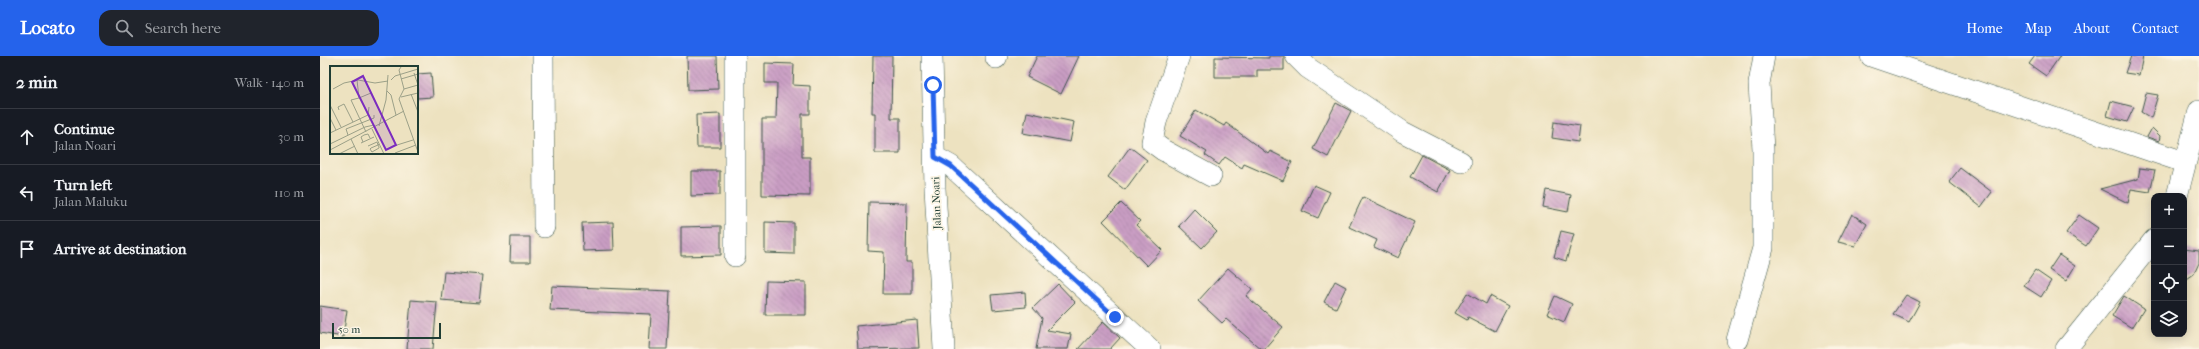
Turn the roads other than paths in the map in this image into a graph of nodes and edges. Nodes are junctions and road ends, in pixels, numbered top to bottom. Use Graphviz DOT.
graph roads {
  1 [pos="543,56"];
  2 [pos="735,56"];
  3 [pos="932,56"];
  4 [pos="1179,56"];
  5 [pos="1296,56"];
  6 [pos="1764,56"];
  7 [pos="1871,56"];
  8 [pos="2199,111"];
  9 [pos="935,157"];
  10 [pos="2178,160"];
  11 [pos="1461,162"];
  12 [pos="1212,176"];
  13 [pos="2177,193"];
  14 [pos="544,227"];
  15 [pos="2151,244"];
  16 [pos="735,256"];
  17 [pos="1737,340"];
  18 [pos="944,349"];
  19 [pos="1150,349"];
  20 [pos="2066,349"];
  1 -- 14 [label="street"];
  2 -- 16 [label="street"];
  3 -- 9 [label="street, Jalan Noari"];
  4 -- 12 [label="street"];
  5 -- 11 [label="street"];
  6 -- 17 [label="street"];
  7 -- 10 [label="street"];
  8 -- 10 [label="street"];
  9 -- 18 [label="street, Jalan Noari"];
  9 -- 19 [label="street"];
  10 -- 13 [label="street"];
  15 -- 20 [label="street"];
}
